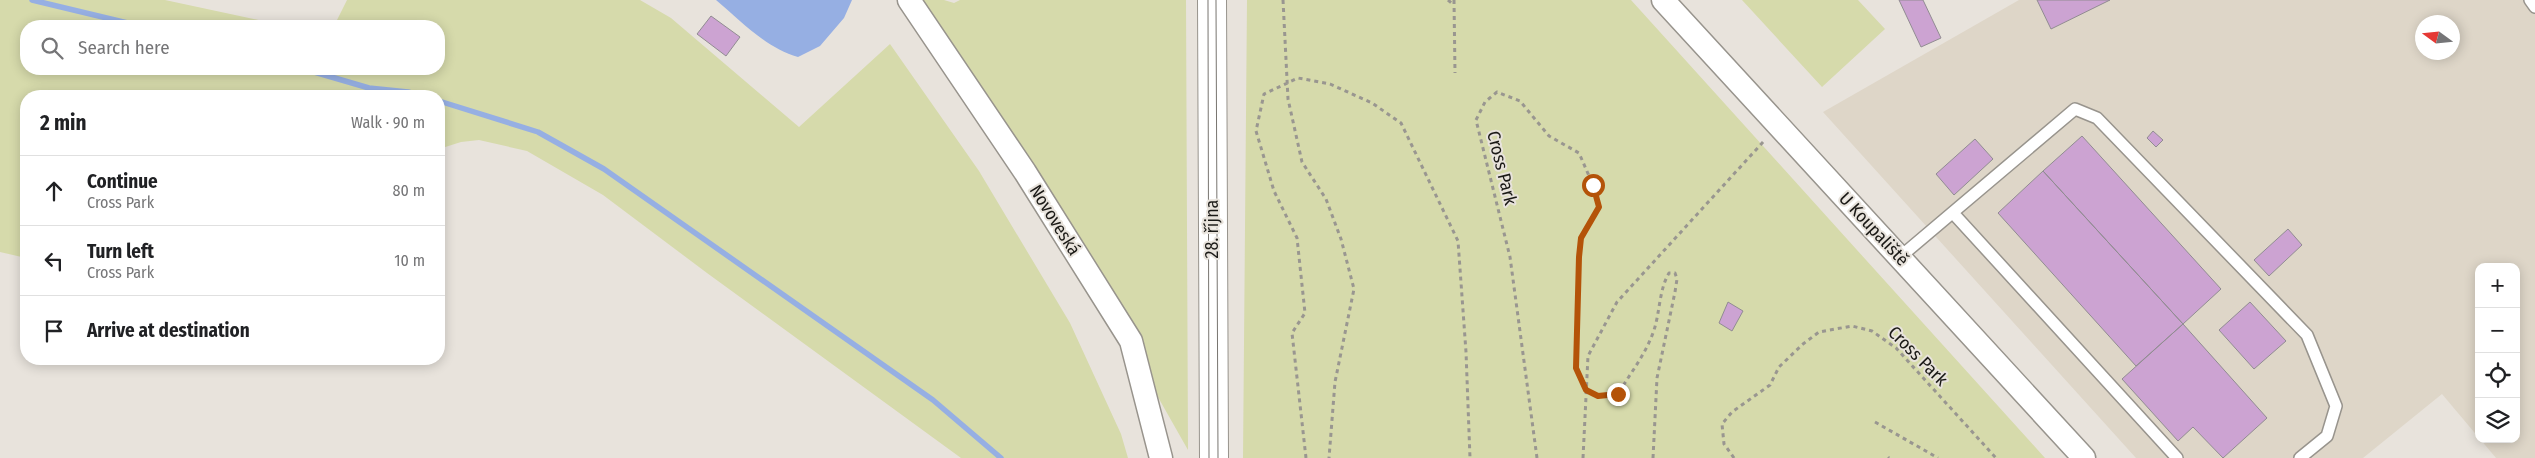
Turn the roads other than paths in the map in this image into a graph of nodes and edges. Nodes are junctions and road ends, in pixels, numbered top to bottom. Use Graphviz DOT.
graph roads {
  1 [pos="909,0"];
  2 [pos="1212,0"];
  3 [pos="1663,0"];
  4 [pos="2530,0"];
  5 [pos="2535,7"];
  6 [pos="1953,212"];
  7 [pos="1900,257"];
  8 [pos="1161,458"];
  9 [pos="1214,458"];
  10 [pos="2084,458"];
  11 [pos="2177,458"];
  12 [pos="2300,458"];
  1 -- 8 [label="street, Novoveská"];
  2 -- 9 [label="main road, 28. října"];
  3 -- 7 [label="street, U Koupaliště"];
  4 -- 5 [label="lane"];
  6 -- 7 [label="lane"];
  6 -- 11 [label="lane"];
  6 -- 12 [label="lane"];
  7 -- 10 [label="street, U Koupaliště"];
}
